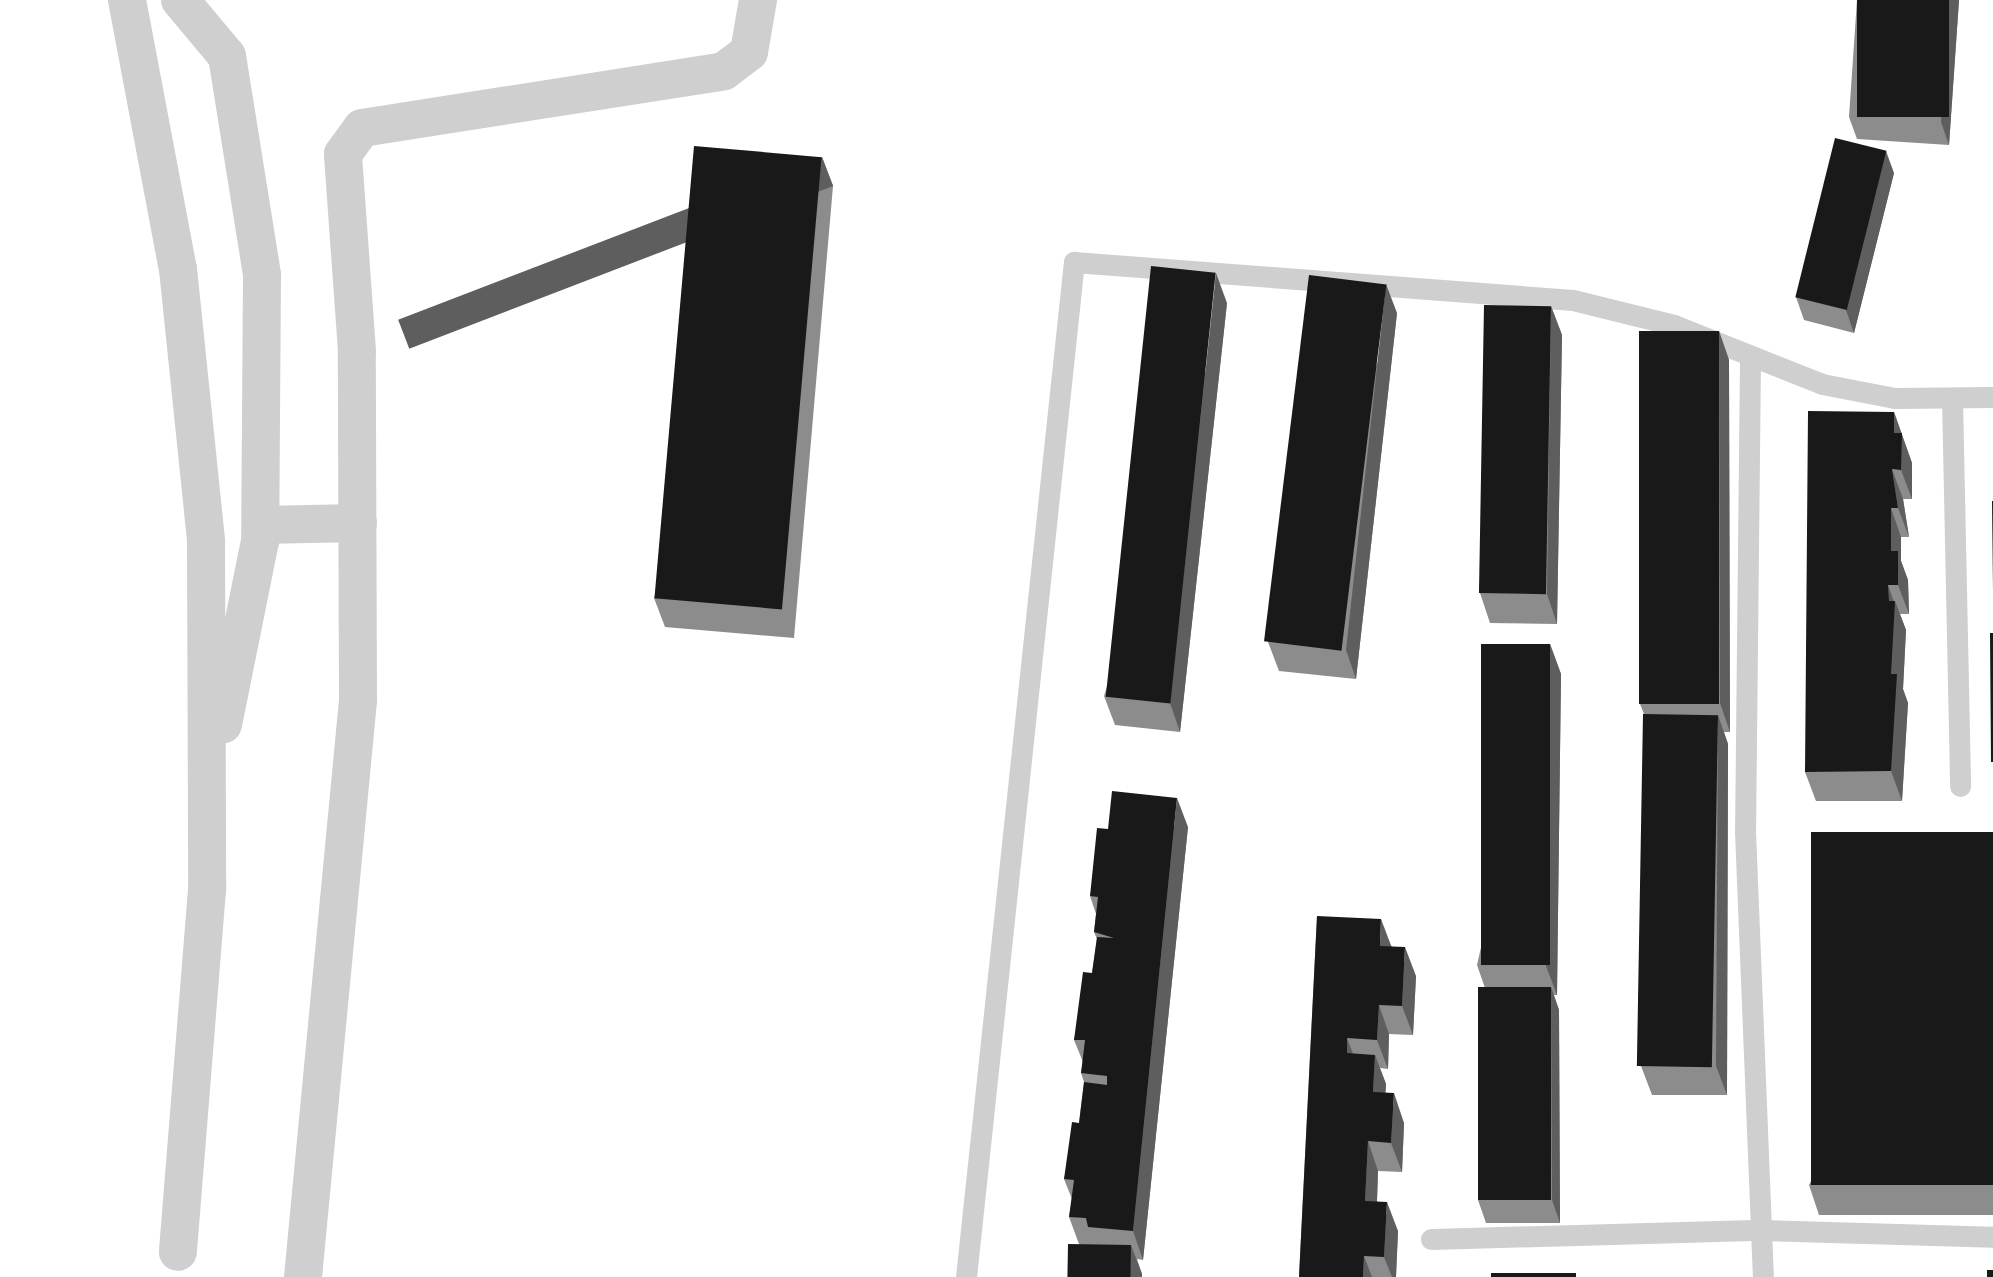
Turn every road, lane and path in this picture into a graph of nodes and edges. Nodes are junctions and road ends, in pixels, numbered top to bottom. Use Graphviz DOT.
graph roads {
  1 [pos="127,0"];
  2 [pos="180,0"];
  3 [pos="758,0"];
  4 [pos="1750,359"];
  5 [pos="1993,397"];
  6 [pos="1952,398"];
  7 [pos="358,523"];
  8 [pos="261,525"];
  9 [pos="1960,786"];
  10 [pos="207,802"];
  11 [pos="1762,1230"];
  12 [pos="1993,1237"];
  13 [pos="1432,1239"];
  14 [pos="178,1252"];
  15 [pos="303,1277"];
  16 [pos="966,1277"];
  17 [pos="1763,1277"];
  1 -- 10 [label="street"];
  2 -- 8 [label="street"];
  3 -- 7 [label="street"];
  4 -- 6 [label="lane"];
  4 -- 11 [label="lane"];
  4 -- 16 [label="lane"];
  5 -- 6 [label="lane"];
  6 -- 9 [label="lane"];
  7 -- 8 [label="street"];
  7 -- 15 [label="street"];
  8 -- 10 [label="street"];
  10 -- 14 [label="street"];
  11 -- 12 [label="lane"];
  11 -- 13 [label="lane"];
  11 -- 17 [label="lane"];
}
